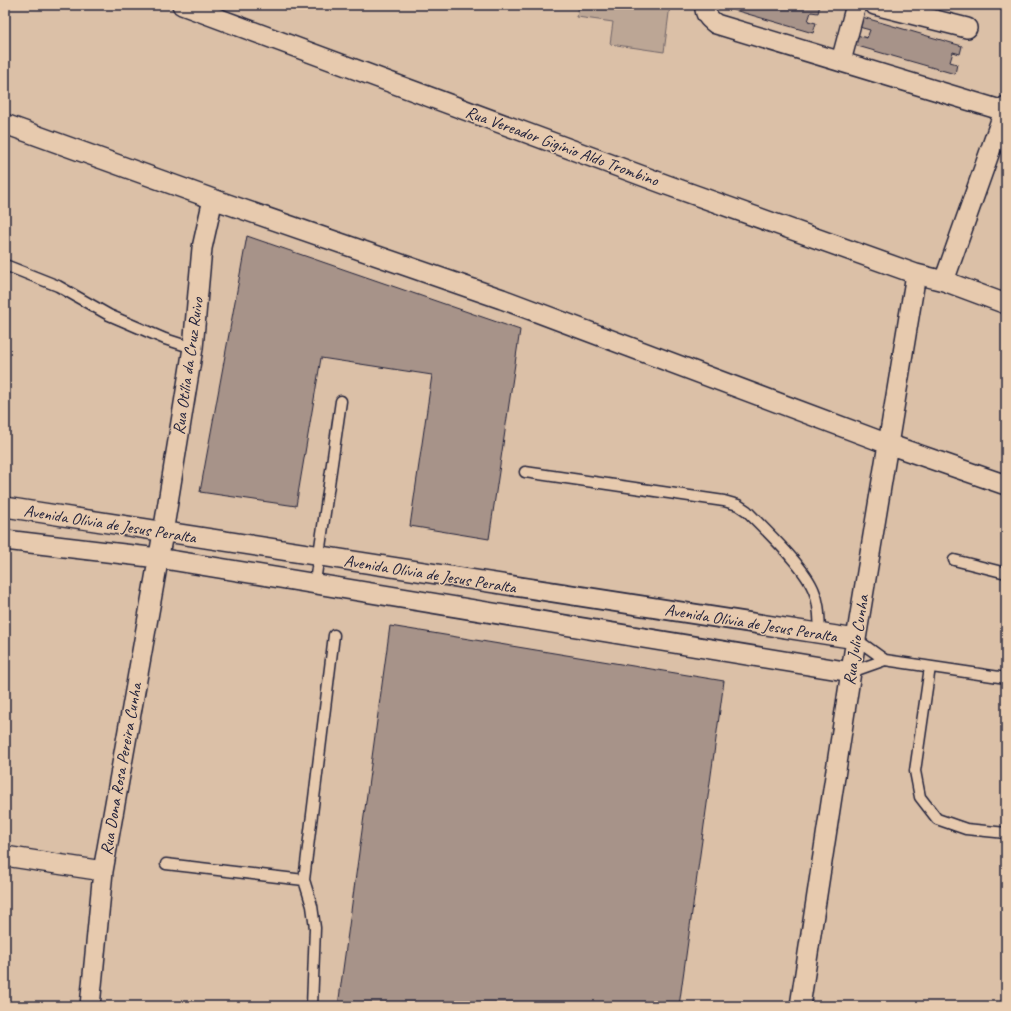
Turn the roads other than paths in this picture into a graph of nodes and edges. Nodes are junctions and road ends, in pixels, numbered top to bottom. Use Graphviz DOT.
graph roads {
  1 [pos="182,5"];
  2 [pos="705,5"];
  3 [pos="856,5"];
  4 [pos="875,5"];
  5 [pos="967,28"];
  6 [pos="841,61"];
  7 [pos="1005,109"];
  8 [pos="5,124"];
  9 [pos="213,199"];
  10 [pos="5,265"];
  11 [pos="916,274"];
  12 [pos="944,281"];
  13 [pos="1006,304"];
  14 [pos="193,348"];
  15 [pos="341,401"];
  16 [pos="888,444"];
  17 [pos="525,472"];
  18 [pos="1006,485"];
  19 [pos="5,507"];
  20 [pos="163,533"];
  21 [pos="5,540"];
  22 [pos="318,557"];
  23 [pos="158,558"];
  24 [pos="954,560"];
  25 [pos="1006,573"];
  26 [pos="315,582"];
  27 [pos="820,633"];
  28 [pos="334,636"];
  29 [pos="856,639"];
  30 [pos="885,660"];
  31 [pos="930,667"];
  32 [pos="851,672"];
  33 [pos="1006,678"];
  34 [pos="1006,833"];
  35 [pos="5,856"];
  36 [pos="166,864"];
  37 [pos="103,871"];
  38 [pos="304,880"];
  39 [pos="90,1006"];
  40 [pos="312,1006"];
  41 [pos="800,1006"];
  1 -- 11 [label="street, Rua Vereador Gigínio Aldo Trombino"];
  2 -- 6 [label="street"];
  3 -- 6 [label="street"];
  4 -- 5 [label="street"];
  6 -- 7 [label="street"];
  7 -- 12 [label="street"];
  8 -- 9 [label="street"];
  9 -- 14 [label="street, Rua Otília da Cruz Ruivo"];
  9 -- 16 [label="street"];
  10 -- 14 [label="lane"];
  11 -- 12 [label="street, Rua Vereador Gigínio Aldo Trombino"];
  11 -- 16 [label="street, Rua Julio Cunha"];
  12 -- 13 [label="street, Rua Vereador Gigínio Aldo Trombino"];
  14 -- 20 [label="street, Rua Otília da Cruz Ruivo"];
  15 -- 22 [label="lane"];
  16 -- 18 [label="street"];
  16 -- 29 [label="street, Rua Julio Cunha"];
  17 -- 27 [label="lane"];
  19 -- 20 [label="street, Avenida Olívia de Jesus Peralta"];
  20 -- 22 [label="street, Avenida Olívia de Jesus Peralta"];
  20 -- 23 [label="street, Rua Dona Rosa Pereira Cunha"];
  21 -- 23 [label="street, Avenida Olívia de Jesus Peralta"];
  22 -- 26 [label="lane"];
  22 -- 27 [label="street, Avenida Olívia de Jesus Peralta"];
  23 -- 26 [label="street, Avenida Olívia de Jesus Peralta"];
  23 -- 37 [label="street, Rua Dona Rosa Pereira Cunha"];
  24 -- 25 [label="lane"];
  26 -- 32 [label="street, Avenida Olívia de Jesus Peralta"];
  27 -- 29 [label="street, Avenida Olívia de Jesus Peralta"];
  28 -- 38 [label="lane"];
  29 -- 30 [label="lane"];
  29 -- 32 [label="street, Rua Julio Cunha"];
  30 -- 31 [label="lane"];
  30 -- 32 [label="lane"];
  31 -- 33 [label="lane"];
  31 -- 34 [label="lane"];
  32 -- 41 [label="street, Rua Julio Cunha"];
  35 -- 37 [label="street"];
  36 -- 38 [label="lane"];
  37 -- 39 [label="street, Rua Dona Rosa Pereira Cunha"];
  38 -- 40 [label="lane"];
}
